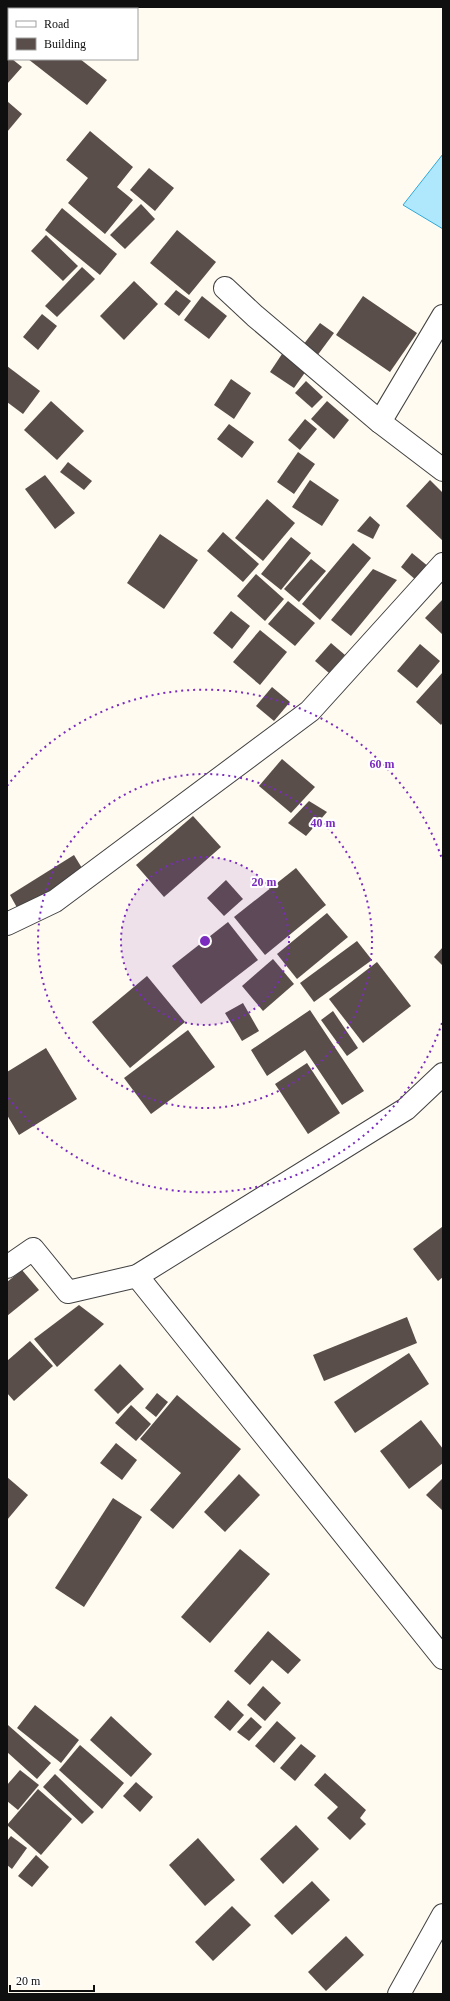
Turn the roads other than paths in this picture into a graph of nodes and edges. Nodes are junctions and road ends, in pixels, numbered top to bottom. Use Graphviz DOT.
graph roads {
  1 [pos="225,288"];
  2 [pos="443,316"];
  3 [pos="380,422"];
  4 [pos="443,470"];
  5 [pos="443,564"];
  6 [pos="7,924"];
  7 [pos="443,1074"];
  8 [pos="7,1266"];
  9 [pos="137,1276"];
  10 [pos="443,1658"];
  11 [pos="443,1915"];
  12 [pos="399,1994"];
  1 -- 3 [label="street"];
  2 -- 3 [label="street"];
  3 -- 4 [label="street"];
  5 -- 6 [label="street"];
  7 -- 9 [label="street"];
  8 -- 9 [label="street"];
  9 -- 10 [label="street"];
  11 -- 12 [label="street"];
}
